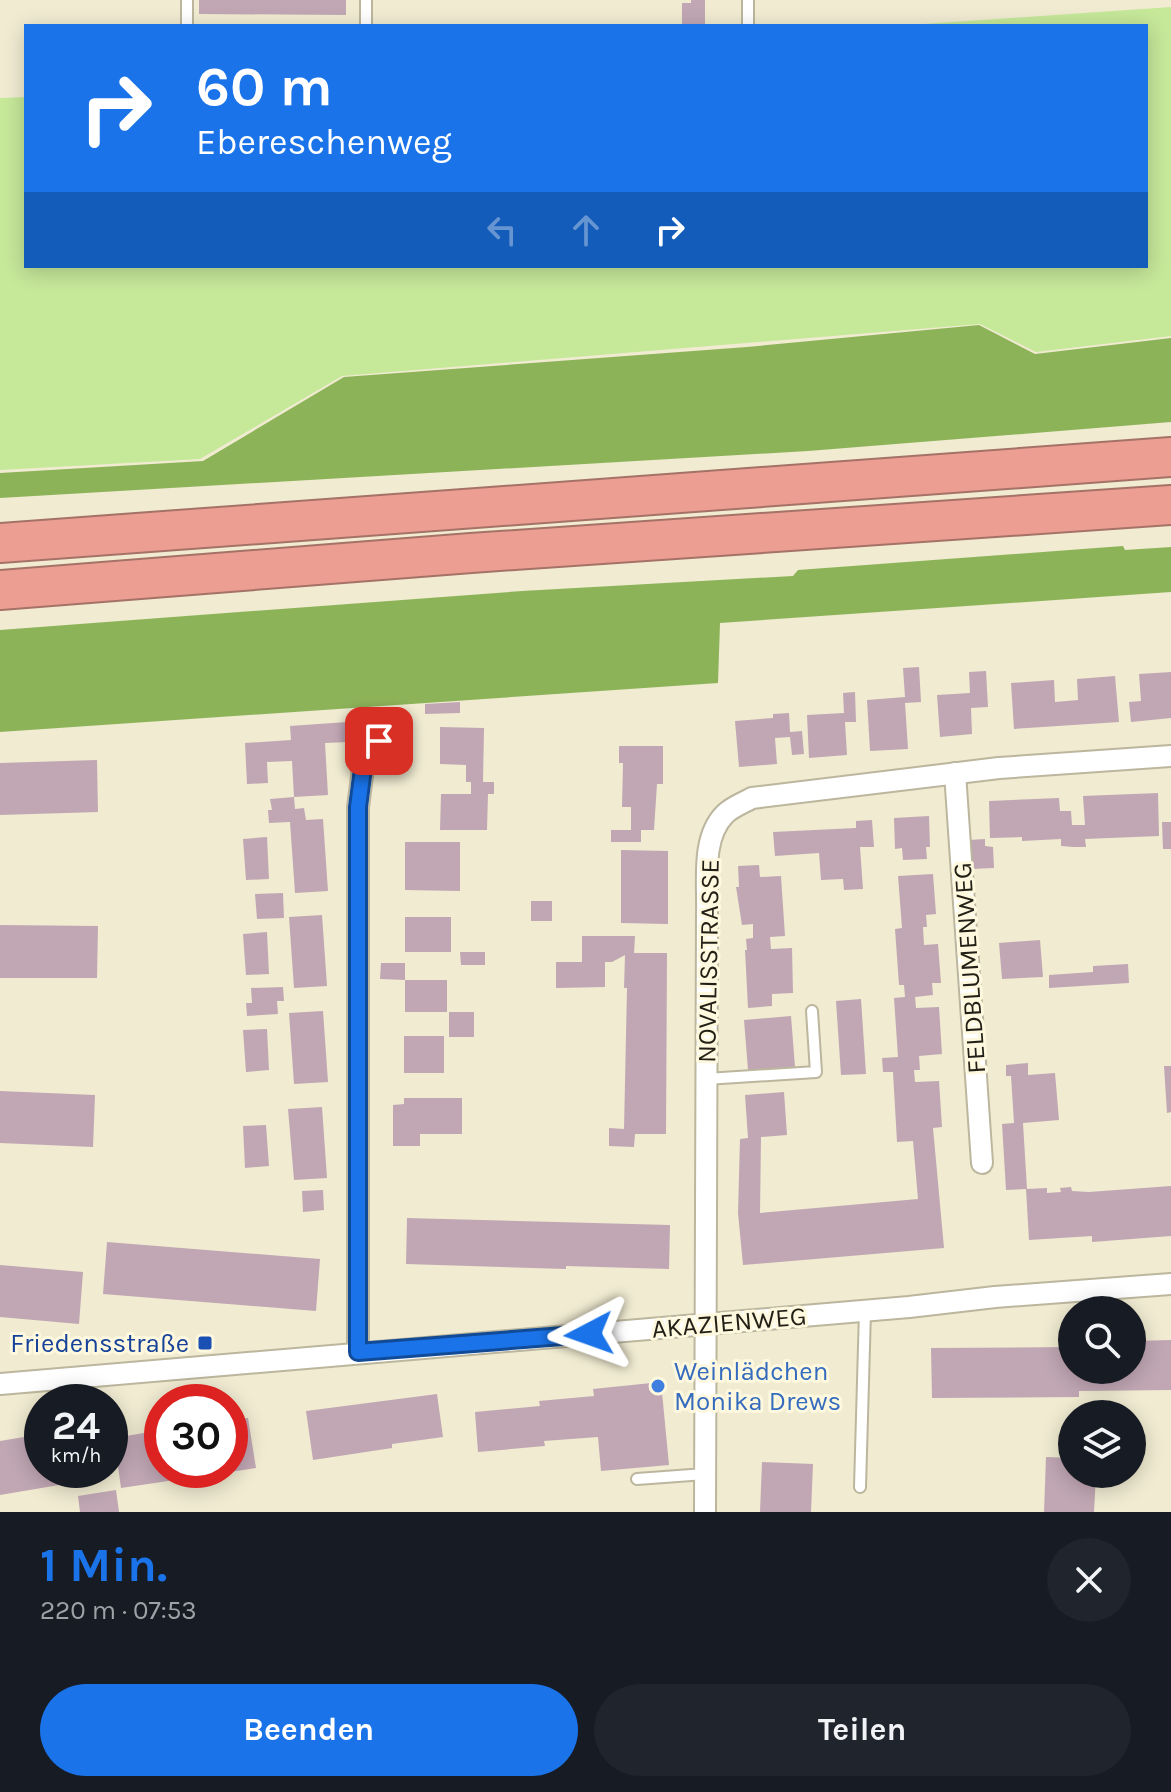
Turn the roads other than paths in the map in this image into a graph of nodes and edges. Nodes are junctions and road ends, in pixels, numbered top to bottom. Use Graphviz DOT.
graph roads {
  1 [pos="187,0"];
  2 [pos="366,0"];
  3 [pos="748,0"];
  4 [pos="187,24"];
  5 [pos="366,24"];
  6 [pos="748,24"];
  7 [pos="1171,457"];
  8 [pos="1171,505"];
  9 [pos="0,543"];
  10 [pos="0,590"];
  11 [pos="395,740"];
  12 [pos="1171,756"];
  13 [pos="955,773"];
  14 [pos="812,1011"];
  15 [pos="706,1079"];
  16 [pos="982,1163"];
  17 [pos="1171,1284"];
  18 [pos="865,1311"];
  19 [pos="705,1324"];
  20 [pos="358,1352"];
  21 [pos="0,1384"];
  22 [pos="705,1474"];
  23 [pos="637,1479"];
  24 [pos="860,1487"];
  25 [pos="705,1512"];
  1 -- 4 [label="lane"];
  2 -- 5 [label="lane"];
  3 -- 6 [label="lane"];
  7 -- 9 [label="highway"];
  8 -- 10 [label="highway"];
  11 -- 20 [label="street"];
  12 -- 13 [label="street, NOVALISSTRASSE"];
  13 -- 15 [label="street, NOVALISSTRASSE"];
  13 -- 16 [label="street, FELDBLUMENWEG"];
  14 -- 15 [label="lane"];
  15 -- 19 [label="street, NOVALISSTRASSE"];
  17 -- 18 [label="street, AKAZIENWEG"];
  18 -- 19 [label="street, AKAZIENWEG"];
  18 -- 24 [label="lane"];
  19 -- 20 [label="street, AKAZIENWEG"];
  19 -- 22 [label="street, NOVALISSTRASSE"];
  20 -- 21 [label="street, AKAZIENWEG"];
  22 -- 23 [label="lane"];
  22 -- 25 [label="street, NOVALISSTRASSE"];
}
